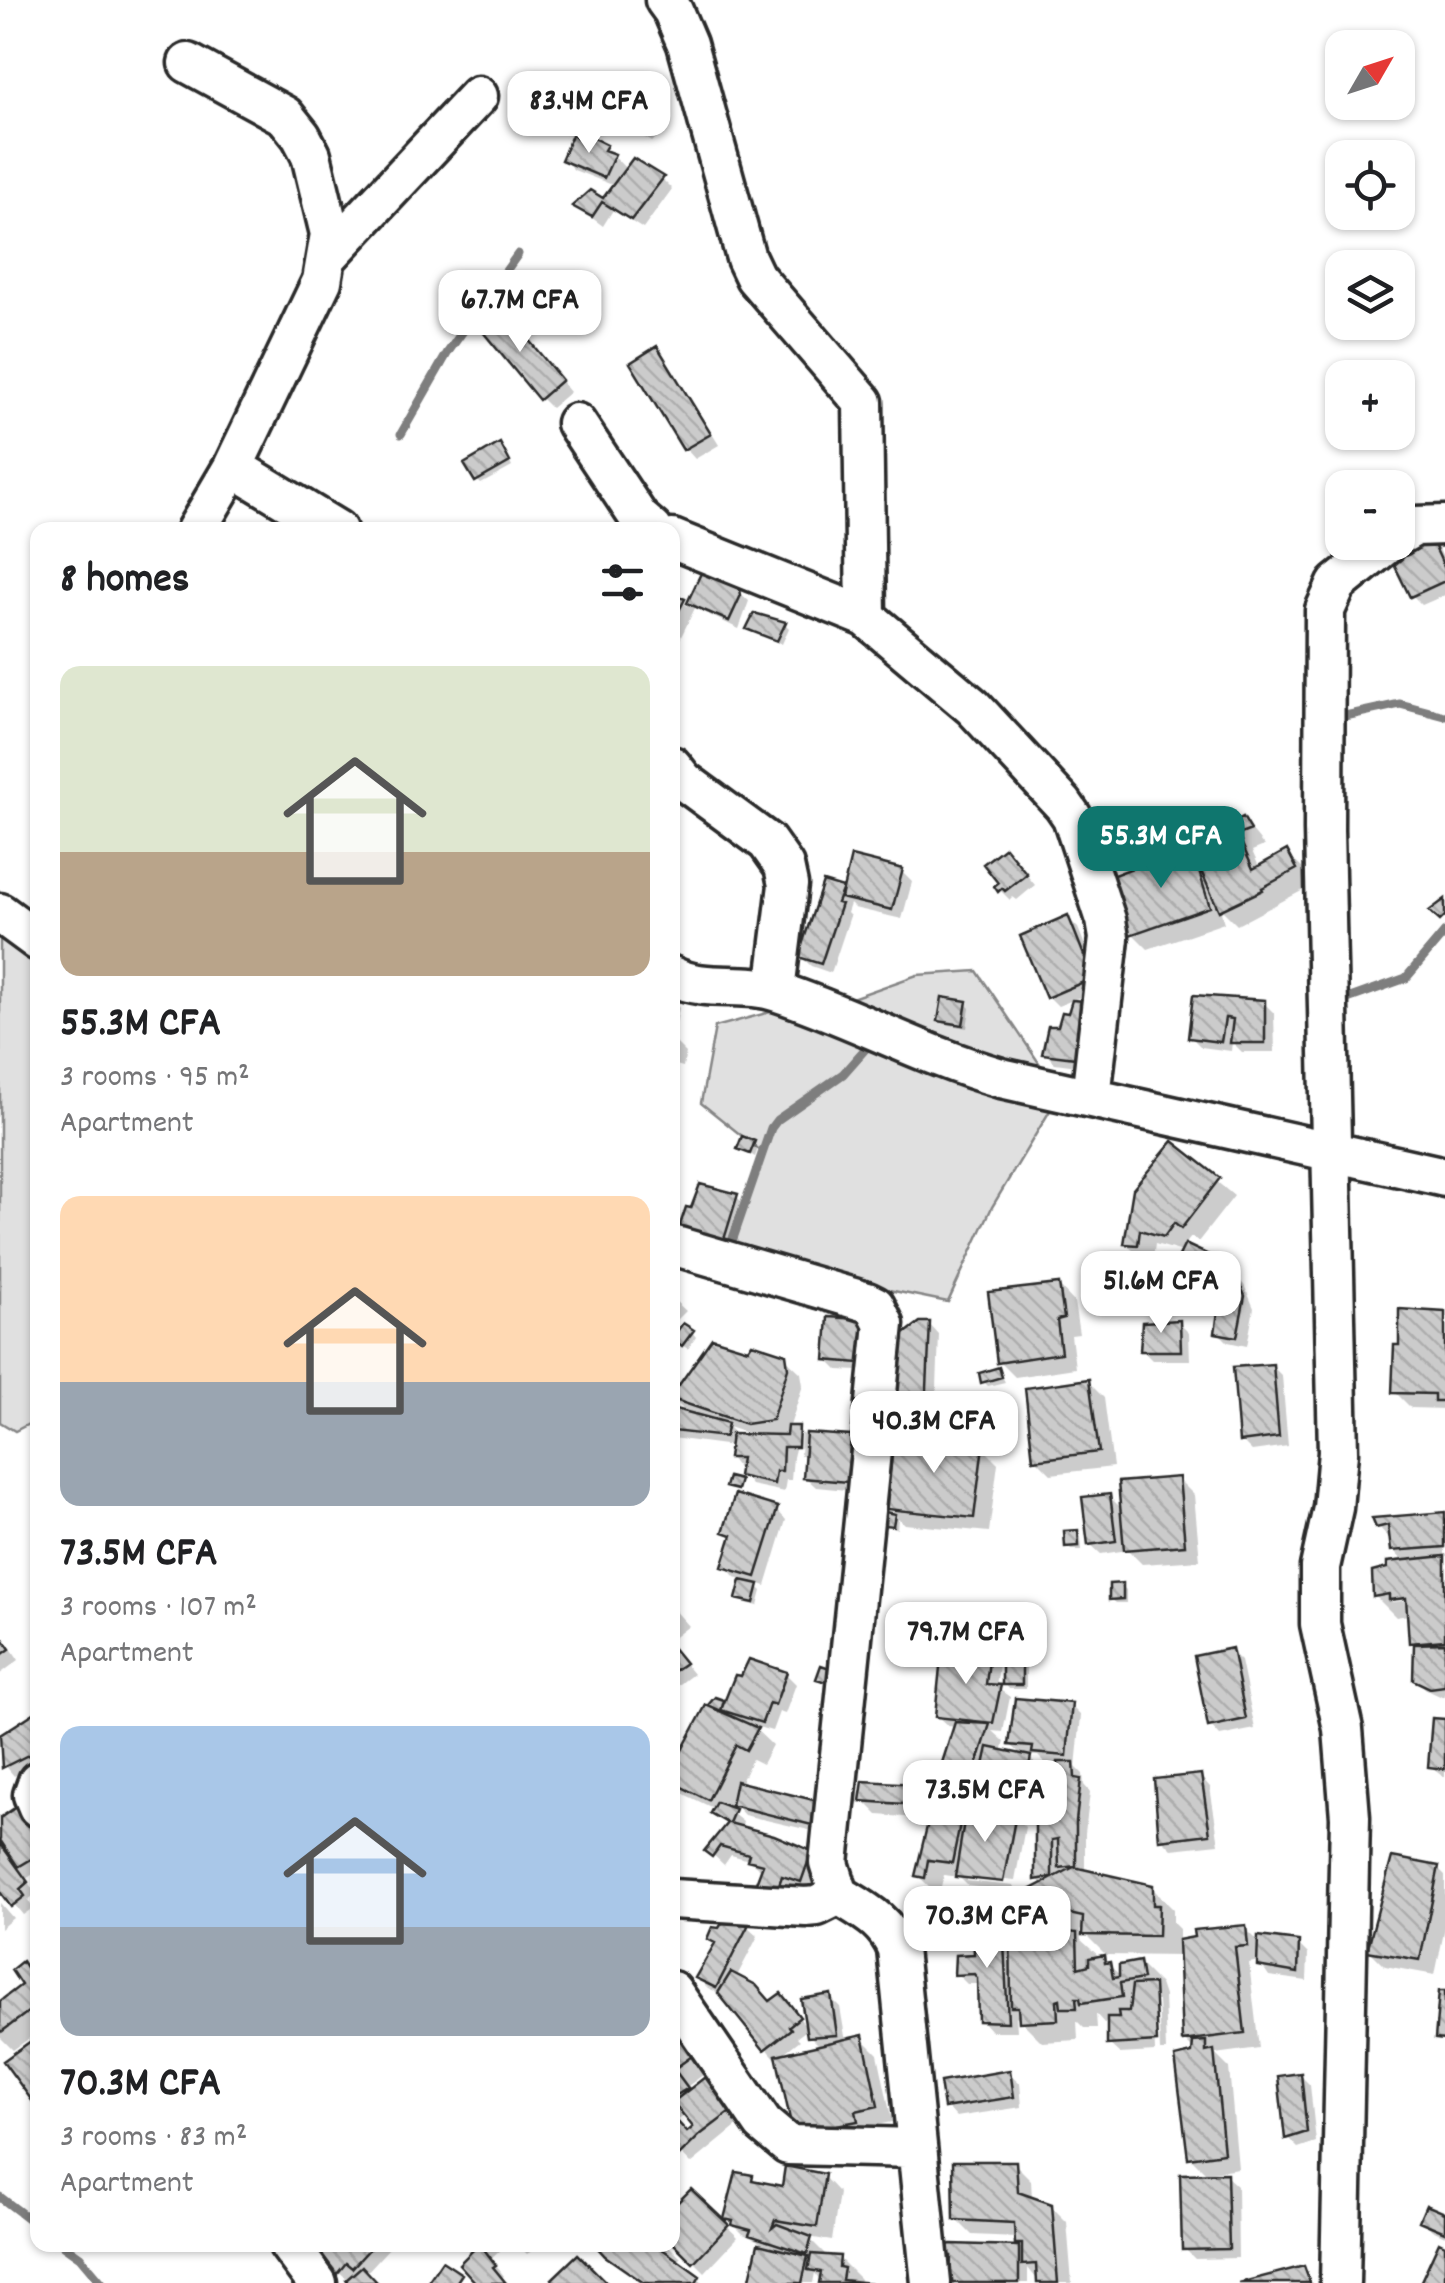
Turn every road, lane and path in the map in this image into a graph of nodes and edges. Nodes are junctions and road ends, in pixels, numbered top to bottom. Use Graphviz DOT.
graph roads {
  1 [pos="665,0"];
  2 [pos="188,62"];
  3 [pos="478,96"];
  4 [pos="328,256"];
  5 [pos="576,423"];
  6 [pos="233,468"];
  7 [pos="201,522"];
  8 [pos="323,522"];
  9 [pos="644,522"];
  10 [pos="1445,525"];
  11 [pos="1415,526"];
  12 [pos="680,542"];
  13 [pos="1367,560"];
  14 [pos="866,616"];
  15 [pos="680,777"];
  16 [pos="0,913"];
  17 [pos="30,935"];
  18 [pos="680,978"];
  19 [pos="775,990"];
  20 [pos="1091,1097"];
  21 [pos="1332,1151"];
  22 [pos="1445,1176"];
  23 [pos="680,1247"];
  24 [pos="839,1896"];
  25 [pos="680,1900"];
  26 [pos="680,2003"];
  27 [pos="917,2148"];
  28 [pos="295,2252"];
  29 [pos="317,2283"];
  30 [pos="931,2283"];
  31 [pos="1340,2283"];
  1 -- 14 [label="street"];
  2 -- 4 [label="street"];
  3 -- 4 [label="street"];
  4 -- 6 [label="street"];
  5 -- 9 [label="street"];
  6 -- 7 [label="street"];
  6 -- 8 [label="street"];
  10 -- 11 [label="street"];
  12 -- 14 [label="street"];
  13 -- 21 [label="street"];
  14 -- 20 [label="street"];
  15 -- 19 [label="street"];
  16 -- 17 [label="street"];
  18 -- 19 [label="street"];
  19 -- 20 [label="street"];
  20 -- 21 [label="street"];
  21 -- 22 [label="street"];
  21 -- 31 [label="street"];
  23 -- 24 [label="street"];
  24 -- 25 [label="street"];
  24 -- 27 [label="street"];
  26 -- 27 [label="street"];
  27 -- 30 [label="street"];
  28 -- 29 [label="street"];
}
